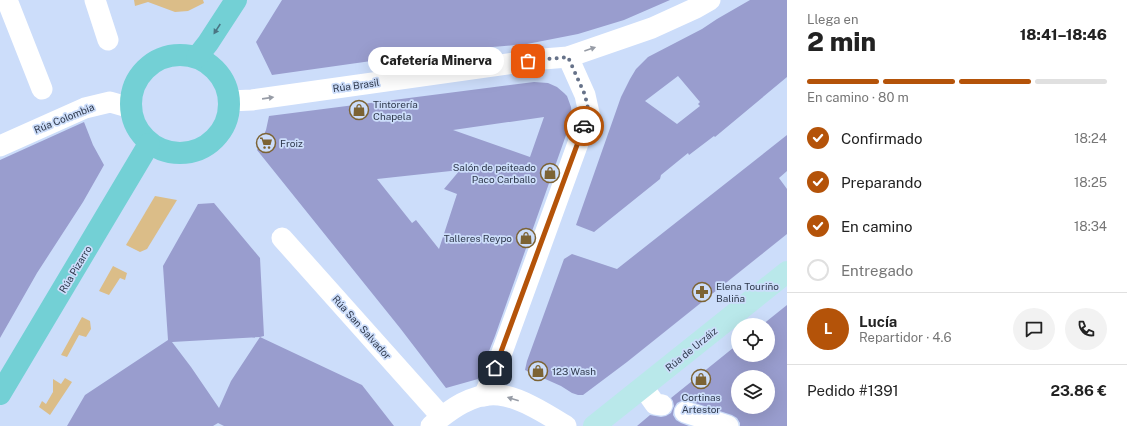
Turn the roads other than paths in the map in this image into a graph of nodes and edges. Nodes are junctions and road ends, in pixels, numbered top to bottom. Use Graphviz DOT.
graph roads {
  1 [pos="7,0"];
  2 [pos="95,0"];
  3 [pos="236,0"];
  4 [pos="710,0"];
  5 [pos="108,40"];
  6 [pos="568,57"];
  7 [pos="197,58"];
  8 [pos="42,89"];
  9 [pos="229,101"];
  10 [pos="131,108"];
  11 [pos="149,144"];
  12 [pos="0,146"];
  13 [pos="282,238"];
  14 [pos="787,272"];
  15 [pos="643,388"];
  16 [pos="0,394"];
  17 [pos="484,396"];
  18 [pos="662,405"];
  19 [pos="685,412"];
  20 [pos="436,421"];
  21 [pos="566,426"];
  22 [pos="594,426"];
  23 [pos="728,426"];
  1 -- 8 [label="street"];
  2 -- 5 [label="street"];
  3 -- 7 [label="main road, one-way"];
  6 -- 4 [label="street, Rúa Brasil, one-way"];
  9 -- 6 [label="street, Rúa Brasil, one-way"];
  6 -- 17 [label="street"];
  7 -- 9 [label="main road"];
  7 -- 10 [label="main road"];
  9 -- 11 [label="main road"];
  10 -- 11 [label="main road"];
  10 -- 12 [label="street, Rúa Colombia"];
  11 -- 16 [label="main road, Rúa Pizarro"];
  13 -- 20 [label="street, Rúa San Salvador"];
  14 -- 15 [label="main road, Rúa de Urzáiz"];
  15 -- 18 [label="street"];
  15 -- 22 [label="main road, Rúa de Urzáiz"];
  17 -- 20 [label="street"];
  21 -- 17 [label="street, one-way"];
  19 -- 23 [label="street"];
}
